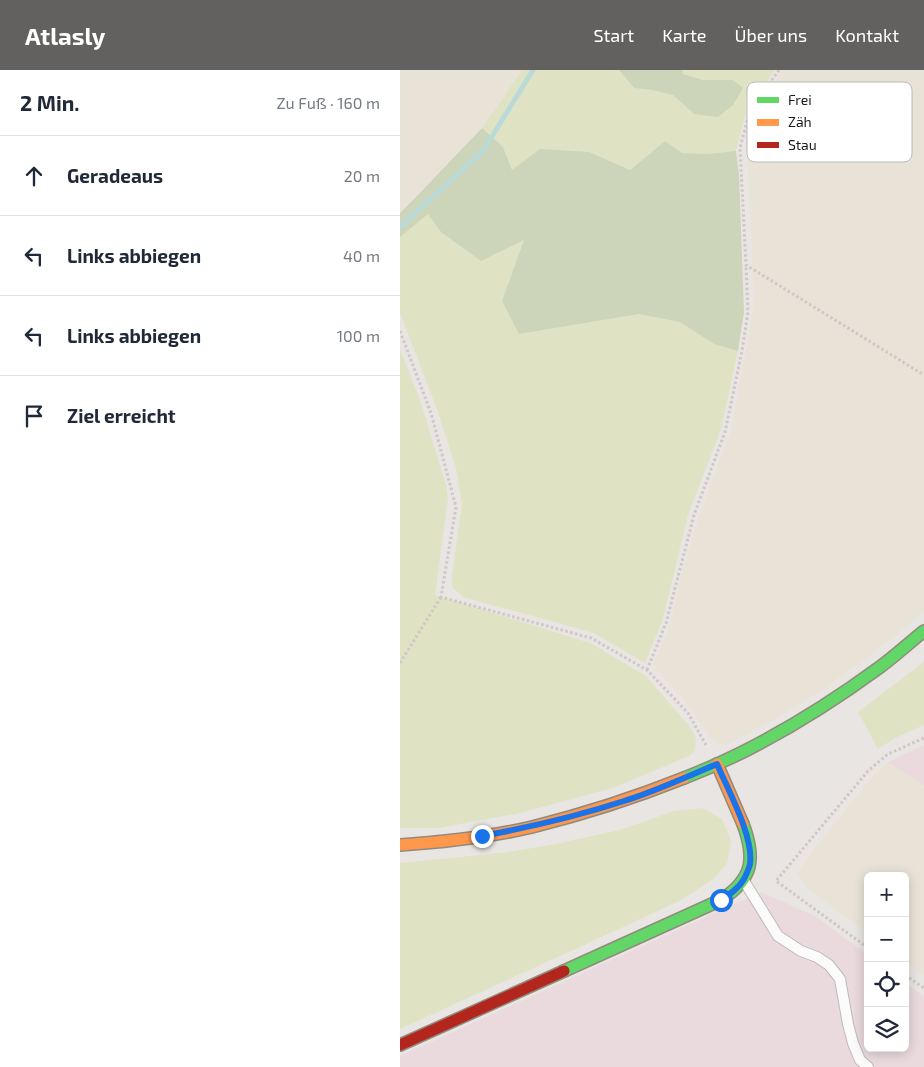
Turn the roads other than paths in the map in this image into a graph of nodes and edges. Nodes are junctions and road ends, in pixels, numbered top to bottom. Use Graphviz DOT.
graph roads {
  1 [pos="924,631"];
  2 [pos="717,764"];
  3 [pos="400,845"];
  4 [pos="744,880"];
  5 [pos="400,1045"];
  6 [pos="868,1067"];
  1 -- 2 [label="main road"];
  2 -- 3 [label="main road"];
  2 -- 4 [label="main road"];
  4 -- 5 [label="main road"];
  4 -- 6 [label="lane"];
}
